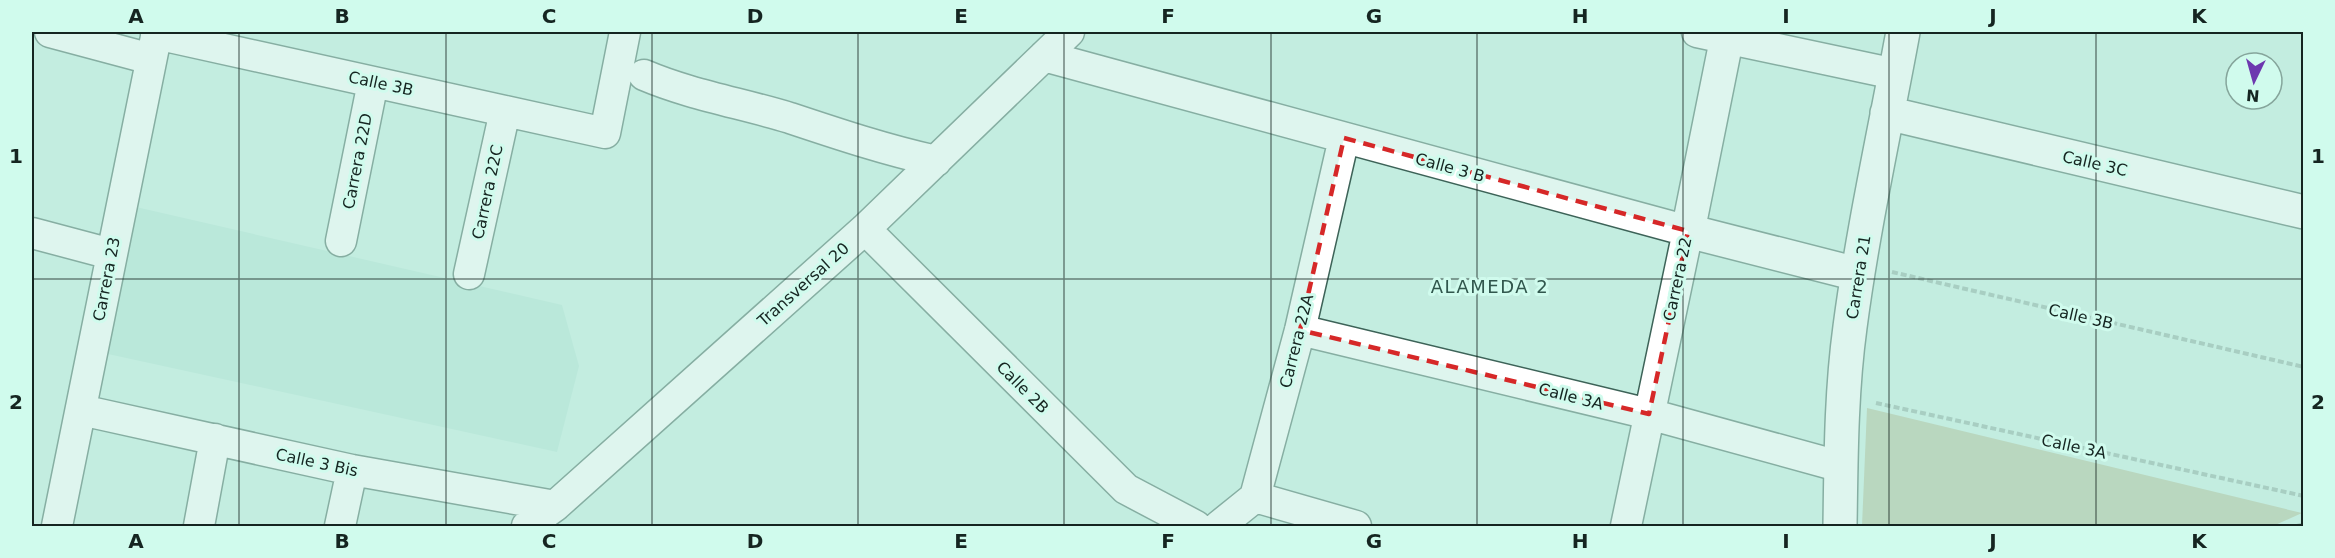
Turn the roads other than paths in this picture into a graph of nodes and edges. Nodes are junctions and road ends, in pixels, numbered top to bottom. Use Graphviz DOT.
graph roads {
  1 [pos="50,32"];
  2 [pos="624,32"];
  3 [pos="1069,32"];
  4 [pos="1903,32"];
  5 [pos="1717,34"];
  6 [pos="155,42"];
  7 [pos="1044,57"];
  8 [pos="1895,74"];
  9 [pos="644,75"];
  10 [pos="373,82"];
  11 [pos="505,111"];
  12 [pos="1887,113"];
  13 [pos="1344,138"];
  14 [pos="936,160"];
  15 [pos="2304,212"];
  16 [pos="865,229"];
  17 [pos="1688,231"];
  18 [pos="32,233"];
  19 [pos="341,241"];
  20 [pos="111,254"];
  21 [pos="1858,269"];
  22 [pos="469,273"];
  23 [pos="1300,330"];
  24 [pos="81,410"];
  25 [pos="1649,414"];
  26 [pos="215,439"];
  27 [pos="1842,467"];
  28 [pos="352,470"];
  29 [pos="1255,497"];
  30 [pos="555,506"];
  31 [pos="57,526"];
  32 [pos="198,526"];
  33 [pos="340,526"];
  34 [pos="527,526"];
  35 [pos="1196,526"];
  36 [pos="1219,526"];
  37 [pos="1356,526"];
  38 [pos="1626,526"];
  39 [pos="1840,526"];
  1 -- 6 [label="street"];
  2 -- 11 [label="street, Calle 3B"];
  3 -- 7 [label="street, Transversal 20"];
  4 -- 8 [label="street, Carrera 21"];
  5 -- 8 [label="street"];
  5 -- 17 [label="street, Carrera 22"];
  6 -- 10 [label="street, Calle 3B"];
  6 -- 20 [label="street, Carrera 23"];
  7 -- 13 [label="street, Calle 3 B"];
  7 -- 14 [label="street, Transversal 20"];
  8 -- 12 [label="street, Carrera 21"];
  9 -- 14 [label="street"];
  10 -- 11 [label="street, Calle 3B"];
  10 -- 19 [label="street, Carrera 22D"];
  11 -- 22 [label="street, Carrera 22C"];
  12 -- 15 [label="street, Calle 3C"];
  12 -- 21 [label="street, Carrera 21"];
  13 -- 17 [label="street, Calle 3 B"];
  13 -- 23 [label="street, Carrera 22A"];
  14 -- 16 [label="street, Transversal 20"];
  16 -- 30 [label="street, Transversal 20"];
  16 -- 35 [label="street, Calle 2B"];
  17 -- 21 [label="street, Calle 3 B"];
  17 -- 25 [label="street, Carrera 22"];
  18 -- 20 [label="street"];
  20 -- 24 [label="street, Carrera 23"];
  21 -- 27 [label="street, Carrera 21"];
  23 -- 25 [label="street, Calle 3A"];
  23 -- 29 [label="street, Carrera 22A"];
  24 -- 26 [label="street, Calle 3 Bis"];
  24 -- 31 [label="street, Carrera 23"];
  25 -- 27 [label="street, Calle 3A"];
  25 -- 38 [label="street, Carrera 22"];
  26 -- 28 [label="street, Calle 3 Bis"];
  26 -- 32 [label="street"];
  27 -- 39 [label="street, Carrera 21"];
  28 -- 30 [label="street, Calle 3 Bis"];
  28 -- 33 [label="street"];
  29 -- 36 [label="street"];
  29 -- 37 [label="street"];
  30 -- 34 [label="street, Transversal 20"];
}
